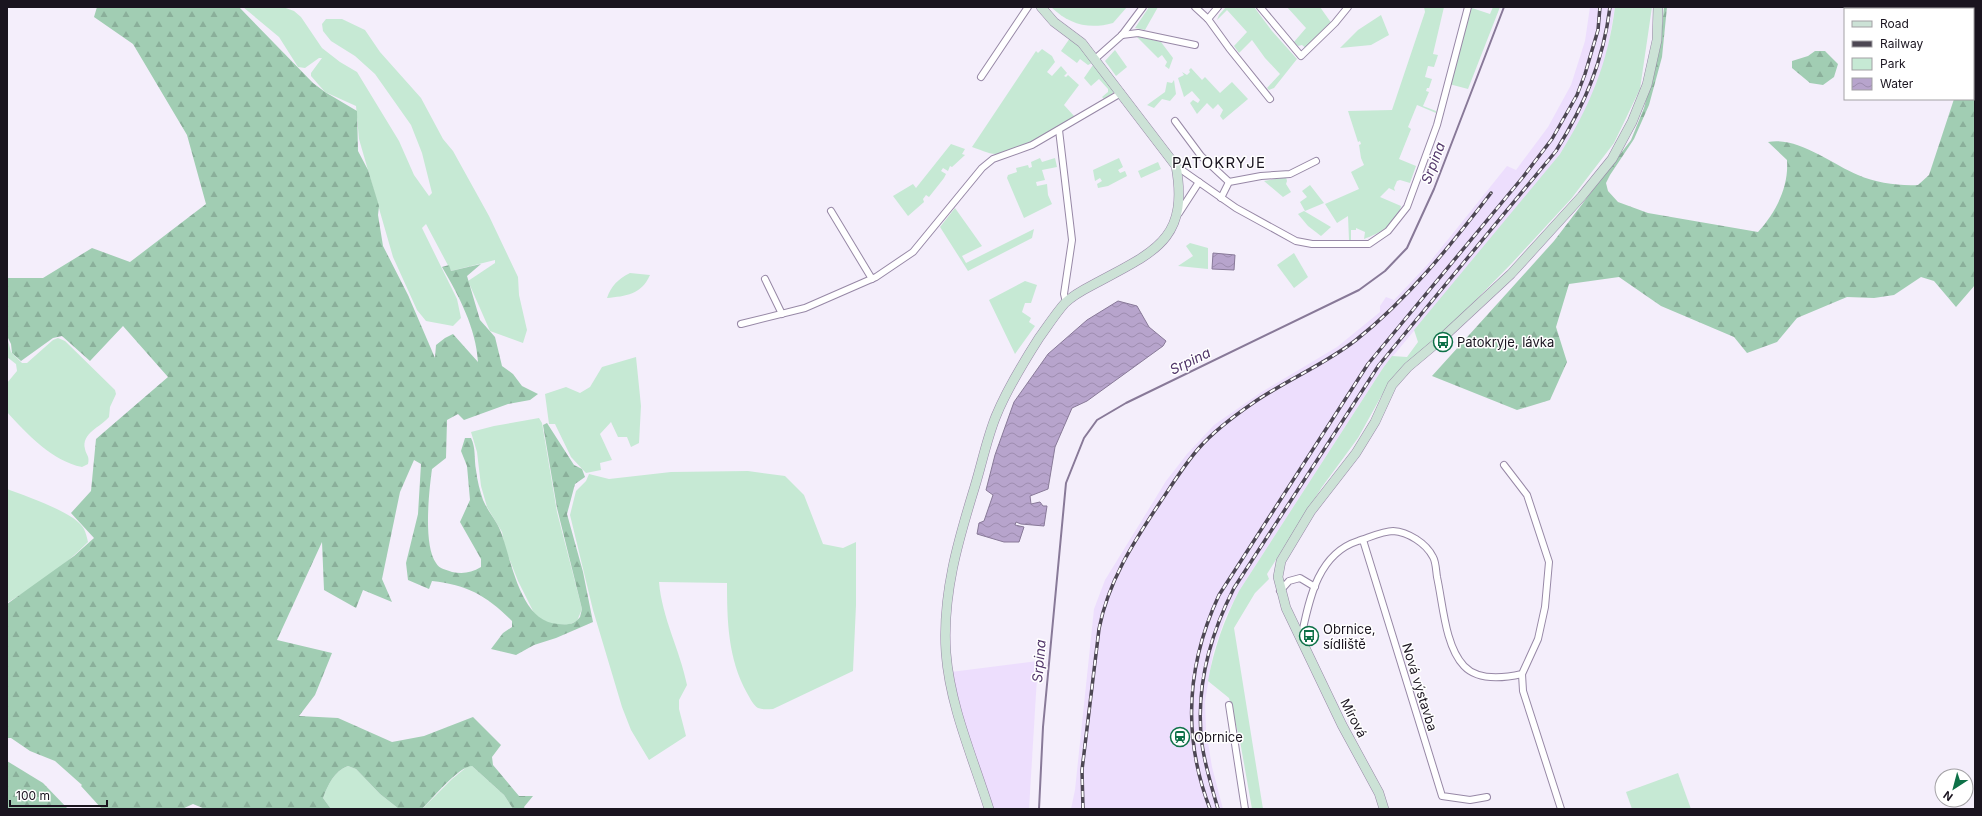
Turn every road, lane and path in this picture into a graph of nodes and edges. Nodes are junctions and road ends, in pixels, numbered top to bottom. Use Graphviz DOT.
graph roads {
  1 [pos="1028,7"];
  2 [pos="1041,7"];
  3 [pos="1143,7"];
  4 [pos="1195,7"];
  5 [pos="1218,7"];
  6 [pos="1260,7"];
  7 [pos="1348,7"];
  8 [pos="1468,7"];
  9 [pos="1658,7"];
  10 [pos="1208,19"];
  11 [pos="1122,36"];
  12 [pos="1195,44"];
  13 [pos="1094,59"];
  14 [pos="981,77"];
  15 [pos="1121,93"];
  16 [pos="1270,99"];
  17 [pos="1175,121"];
  18 [pos="1059,130"];
  19 [pos="1316,161"];
  20 [pos="1176,166"];
  21 [pos="1199,182"];
  22 [pos="1229,182"];
  23 [pos="1221,198"];
  24 [pos="831,211"];
  25 [pos="1178,214"];
  26 [pos="872,278"];
  27 [pos="765,279"];
  28 [pos="1066,302"];
  29 [pos="782,314"];
  30 [pos="740,324"];
  31 [pos="1504,465"];
  32 [pos="1363,540"];
  33 [pos="1315,587"];
  34 [pos="1280,591"];
  35 [pos="1301,638"];
  36 [pos="1522,674"];
  37 [pos="1229,705"];
  38 [pos="1487,796"];
  39 [pos="989,809"];
  40 [pos="1245,809"];
  41 [pos="1384,809"];
  42 [pos="1561,809"];
  1 -- 14 [label="street"];
  2 -- 13 [label="street"];
  3 -- 11 [label="street"];
  4 -- 10 [label="street"];
  5 -- 10 [label="street"];
  6 -- 7 [label="street"];
  8 -- 23 [label="street"];
  9 -- 34 [label="street"];
  10 -- 16 [label="street"];
  11 -- 12 [label="street"];
  11 -- 13 [label="street"];
  13 -- 15 [label="street"];
  15 -- 18 [label="street"];
  15 -- 20 [label="street"];
  17 -- 22 [label="street"];
  18 -- 26 [label="street"];
  18 -- 28 [label="street"];
  19 -- 22 [label="street"];
  20 -- 21 [label="street"];
  20 -- 25 [label="street"];
  21 -- 23 [label="street"];
  21 -- 25 [label="street"];
  22 -- 23 [label="street"];
  24 -- 26 [label="street"];
  25 -- 28 [label="street"];
  26 -- 29 [label="street"];
  27 -- 29 [label="street"];
  28 -- 39 [label="street"];
  29 -- 30 [label="street"];
  31 -- 36 [label="street"];
  32 -- 33 [label="street"];
  32 -- 36 [label="street"];
  32 -- 38 [label="street, Nová výstavba"];
  33 -- 34 [label="street"];
  33 -- 35 [label="street"];
  34 -- 35 [label="street, Mírová"];
  35 -- 41 [label="street, Mírová"];
  36 -- 42 [label="street"];
  37 -- 40 [label="street"];
}
